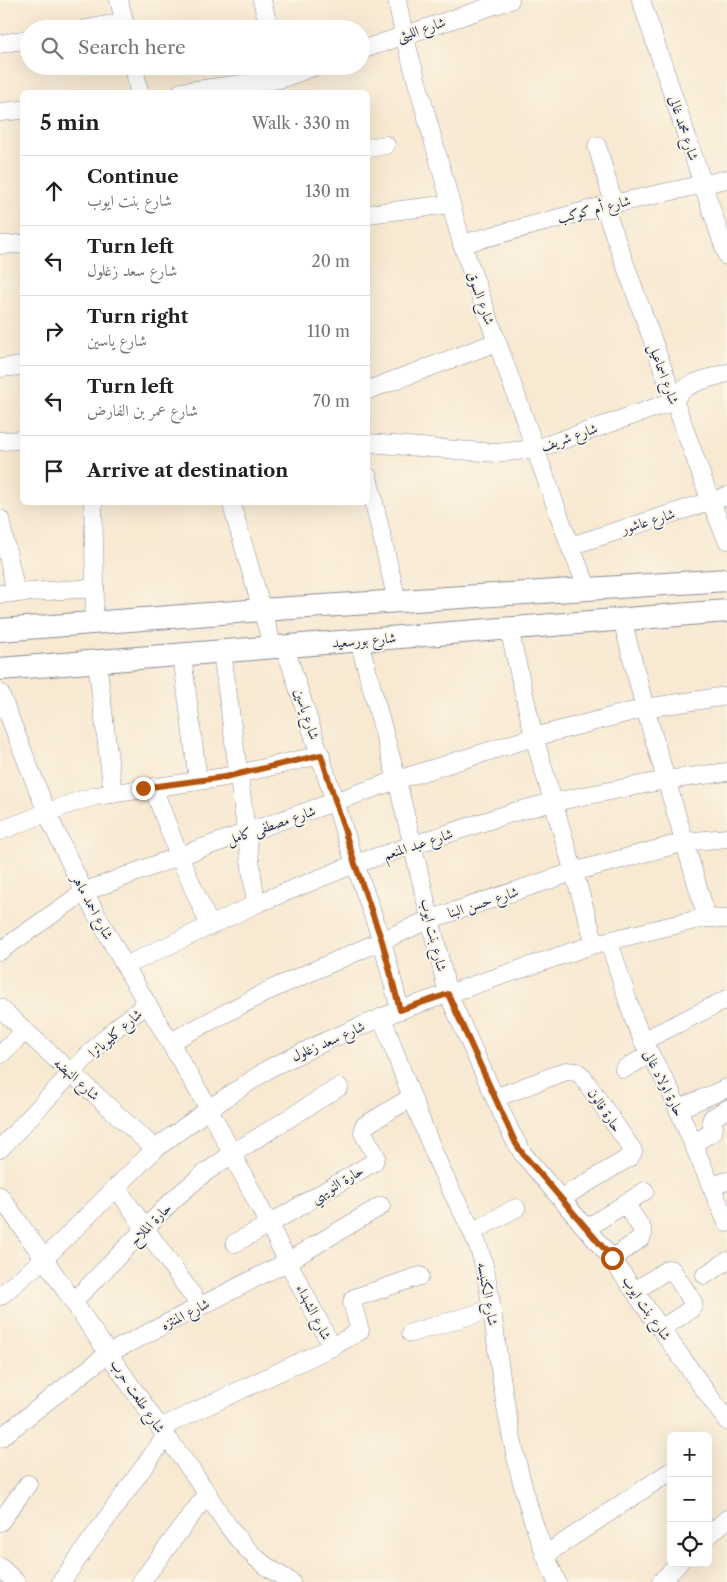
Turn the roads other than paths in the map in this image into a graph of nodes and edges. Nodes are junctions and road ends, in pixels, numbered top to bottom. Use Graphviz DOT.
graph roads {
  1 [pos="119,0"];
  2 [pos="262,0"];
  3 [pos="397,0"];
  4 [pos="510,0"];
  5 [pos="641,0"];
  6 [pos="124,20"];
  7 [pos="267,20"];
  8 [pos="404,35"];
  9 [pos="20,41"];
  10 [pos="0,44"];
  11 [pos="370,47"];
  12 [pos="136,75"];
  13 [pos="280,79"];
  14 [pos="139,90"];
  15 [pos="196,90"];
  16 [pos="20,110"];
  17 [pos="0,112"];
  18 [pos="386,145"];
  19 [pos="597,146"];
  20 [pos="370,148"];
  21 [pos="727,179"];
  22 [pos="702,183"];
  23 [pos="451,204"];
  24 [pos="609,205"];
  25 [pos="370,214"];
  26 [pos="20,244"];
  27 [pos="462,244"];
  28 [pos="0,245"];
  29 [pos="727,256"];
  30 [pos="497,342"];
  31 [pos="20,366"];
  32 [pos="0,368"];
  33 [pos="727,373"];
  34 [pos="370,389"];
  35 [pos="674,401"];
  36 [pos="20,440"];
  37 [pos="0,441"];
  38 [pos="370,443"];
  39 [pos="536,449"];
  40 [pos="370,486"];
  41 [pos="719,499"];
  42 [pos="93,505"];
  43 [pos="232,505"];
  44 [pos="0,519"];
  45 [pos="727,540"];
  46 [pos="570,546"];
  47 [pos="727,580"];
  48 [pos="95,588"];
  49 [pos="588,589"];
  50 [pos="8,594"];
  51 [pos="397,601"];
  52 [pos="261,610"];
  53 [pos="727,611"];
  54 [pos="622,619"];
  55 [pos="94,623"];
  56 [pos="509,628"];
  57 [pos="0,630"];
  58 [pos="359,641"];
  59 [pos="279,647"];
  60 [pos="222,652"];
  61 [pos="182,655"];
  62 [pos="97,661"];
  63 [pos="0,669"];
  64 [pos="0,693"];
  65 [pos="727,696"];
  66 [pos="645,708"];
  67 [pos="534,736"];
  68 [pos="321,755"];
  69 [pos="727,772"];
  70 [pos="239,774"];
  71 [pos="397,780"];
  72 [pos="666,780"];
  73 [pos="198,781"];
  74 [pos="153,787"];
  75 [pos="113,794"];
  76 [pos="552,802"];
  77 [pos="335,803"];
  78 [pos="47,813"];
  79 [pos="0,831"];
  80 [pos="247,833"];
  81 [pos="727,838"];
  82 [pos="685,842"];
  83 [pos="413,845"];
  84 [pos="179,856"];
  85 [pos="355,864"];
  86 [pos="573,872"];
  87 [pos="84,892"];
  88 [pos="256,904"];
  89 [pos="707,918"];
  90 [pos="431,919"];
  91 [pos="727,919"];
  92 [pos="210,926"];
  93 [pos="382,941"];
  94 [pos="602,943"];
  95 [pos="0,951"];
  96 [pos="125,966"];
  97 [pos="448,994"];
  98 [pos="727,999"];
  99 [pos="147,1004"];
  100 [pos="0,1008"];
  101 [pos="400,1010"];
  102 [pos="382,1017"];
  103 [pos="25,1031"];
  104 [pos="170,1042"];
  105 [pos="646,1047"];
  106 [pos="0,1055"];
  107 [pos="624,1069"];
  108 [pos="71,1074"];
  109 [pos="339,1087"];
  110 [pos="727,1088"];
  111 [pos="412,1097"];
  112 [pos="495,1098"];
  113 [pos="209,1109"];
  114 [pos="678,1109"];
  115 [pos="727,1109"];
  116 [pos="694,1143"];
  117 [pos="0,1148"];
  118 [pos="155,1148"];
  119 [pos="232,1154"];
  120 [pos="719,1184"];
  121 [pos="116,1187"];
  122 [pos="645,1191"];
  123 [pos="0,1196"];
  124 [pos="562,1198"];
  125 [pos="625,1203"];
  126 [pos="381,1206"];
  127 [pos="516,1208"];
  128 [pos="727,1222"];
  129 [pos="268,1225"];
  130 [pos="587,1228"];
  131 [pos="146,1229"];
  132 [pos="472,1232"];
  133 [pos="235,1243"];
  134 [pos="45,1258"];
  135 [pos="612,1258"];
  136 [pos="727,1261"];
  137 [pos="288,1262"];
  138 [pos="705,1275"];
  139 [pos="420,1276"];
  140 [pos="635,1291"];
  141 [pos="0,1296"];
  142 [pos="74,1301"];
  143 [pos="200,1306"];
  144 [pos="492,1309"];
  145 [pos="660,1329"];
  146 [pos="411,1332"];
  147 [pos="332,1347"];
  148 [pos="109,1353"];
  149 [pos="727,1421"];
  150 [pos="163,1432"];
  151 [pos="0,1438"];
  152 [pos="667,1474"];
  153 [pos="28,1484"];
  154 [pos="208,1493"];
  155 [pos="0,1522"];
  156 [pos="545,1555"];
  157 [pos="0,1567"];
  158 [pos="675,1567"];
  159 [pos="16,1582"];
  160 [pos="60,1582"];
  161 [pos="141,1582"];
  162 [pos="291,1582"];
  163 [pos="557,1582"];
  164 [pos="661,1582"];
  1 -- 6 [label="street"];
  2 -- 7 [label="street"];
  3 -- 8 [label="street, شارع السوق"];
  4 -- 8 [label="street, شارع الليثى"];
  5 -- 22 [label="street, شارع محمد غالى"];
  8 -- 11 [label="street, شارع الليثى"];
  8 -- 23 [label="street, شارع السوق"];
  9 -- 10 [label="street"];
  12 -- 14 [label="street"];
  13 -- 15 [label="street"];
  16 -- 17 [label="street"];
  18 -- 20 [label="street"];
  19 -- 24 [label="street, شارع اسماعيل"];
  21 -- 22 [label="street, شارع أم كوكب"];
  22 -- 24 [label="street, شارع أم كوكب"];
  22 -- 29 [label="street, شارع محمد غالى"];
  23 -- 25 [label="street"];
  23 -- 27 [label="street, شارع السوق"];
  24 -- 27 [label="street, شارع أم كوكب"];
  24 -- 35 [label="street, شارع اسماعيل"];
  26 -- 28 [label="street"];
  27 -- 30 [label="street, شارع السوق"];
  30 -- 34 [label="street"];
  30 -- 39 [label="street, شارع السوق"];
  31 -- 32 [label="street"];
  33 -- 35 [label="street, شارع شريف"];
  35 -- 39 [label="street, شارع شريف"];
  35 -- 41 [label="street, شارع اسماعيل"];
  36 -- 37 [label="street"];
  38 -- 39 [label="street, شارع شريف"];
  39 -- 46 [label="street, شارع السوق"];
  40 -- 51 [label="street"];
  41 -- 45 [label="street, شارع اسماعيل"];
  41 -- 46 [label="street, شارع عاشور"];
  42 -- 48 [label="street"];
  43 -- 52 [label="street, شارع ياسين"];
  44 -- 50 [label="street"];
  46 -- 49 [label="street, شارع السوق"];
  47 -- 49 [label="street"];
  48 -- 50 [label="street"];
  48 -- 55 [label="street"];
  49 -- 51 [label="street"];
  51 -- 52 [label="street"];
  52 -- 55 [label="street"];
  52 -- 59 [label="street, شارع ياسين"];
  53 -- 54 [label="street, شارع بورسعيد"];
  54 -- 56 [label="street, شارع بورسعيد"];
  54 -- 66 [label="street"];
  55 -- 57 [label="street"];
  56 -- 58 [label="street, شارع بورسعيد"];
  56 -- 67 [label="street, حارة اولاد غالى"];
  58 -- 59 [label="street, شارع بورسعيد"];
  58 -- 71 [label="street, شارع بنت ايوب"];
  59 -- 60 [label="street, شارع بورسعيد"];
  59 -- 68 [label="street, شارع ياسين"];
  60 -- 61 [label="street, شارع بورسعيد"];
  60 -- 70 [label="street"];
  61 -- 62 [label="street, شارع بورسعيد"];
  61 -- 73 [label="street"];
  62 -- 63 [label="street, شارع بورسعيد"];
  62 -- 75 [label="street"];
  64 -- 78 [label="street, شارع احمد ماهر"];
  65 -- 66 [label="street, شارع مصطفى كامل"];
  66 -- 67 [label="street, شارع مصطفى كامل"];
  66 -- 72 [label="street"];
  67 -- 71 [label="street, شارع مصطفى كامل"];
  67 -- 76 [label="street, حارة اولاد غالى"];
  68 -- 70 [label="street"];
  68 -- 77 [label="street, شارع ياسين"];
  69 -- 72 [label="street, شارع عبد المنعم"];
  70 -- 73 [label="street"];
  70 -- 80 [label="street"];
  71 -- 77 [label="street, شارع مصطفى كامل"];
  71 -- 83 [label="street, شارع بنت ايوب"];
  72 -- 76 [label="street, شارع عبد المنعم"];
  72 -- 82 [label="street"];
  73 -- 74 [label="street"];
  74 -- 75 [label="street"];
  74 -- 84 [label="street"];
  75 -- 78 [label="street"];
  76 -- 83 [label="street, شارع عبد المنعم"];
  76 -- 86 [label="street, حارة اولاد غالى"];
  77 -- 80 [label="street, شارع مصطفى كامل"];
  77 -- 85 [label="street, شارع ياسين"];
  78 -- 79 [label="street"];
  78 -- 87 [label="street, شارع احمد ماهر"];
  80 -- 84 [label="street, شارع مصطفى كامل"];
  80 -- 88 [label="street"];
  81 -- 82 [label="street, شارع حسن البنا"];
  82 -- 86 [label="street, شارع حسن البنا"];
  82 -- 89 [label="street"];
  83 -- 85 [label="street, شارع عبد المنعم"];
  83 -- 90 [label="street, شارع بنت ايوب"];
  84 -- 87 [label="street, شارع مصطفى كامل"];
  84 -- 92 [label="street"];
  85 -- 88 [label="street, شارع عبد المنعم"];
  85 -- 93 [label="street, شارع ياسين"];
  86 -- 90 [label="street, شارع حسن البنا"];
  86 -- 94 [label="street, حارة اولاد غالى"];
  87 -- 95 [label="street, شارع مصطفى كامل"];
  87 -- 96 [label="street, شارع احمد ماهر"];
  88 -- 92 [label="street, شارع عبد المنعم"];
  89 -- 91 [label="street, شارع سعد زغلول"];
  89 -- 94 [label="street, شارع سعد زغلول"];
  90 -- 93 [label="street, شارع حسن البنا"];
  90 -- 97 [label="street, شارع بنت ايوب"];
  92 -- 96 [label="street, شارع عبد المنعم"];
  93 -- 101 [label="street, شارع ياسين"];
  93 -- 104 [label="street, شارع حسن البنا"];
  94 -- 97 [label="street, شارع سعد زغلول"];
  94 -- 105 [label="street, حارة اولاد غالى"];
  96 -- 99 [label="street, شارع احمد ماهر"];
  97 -- 101 [label="street, شارع سعد زغلول"];
  97 -- 112 [label="street, شارع بنت ايوب"];
  98 -- 105 [label="street"];
  99 -- 104 [label="street, شارع احمد ماهر"];
  99 -- 108 [label="street, شارع كليوباترا"];
  100 -- 103 [label="street, شارع النهضه"];
  101 -- 102 [label="street, شارع سعد زغلول"];
  102 -- 111 [label="street, شارع الكنيسه"];
  102 -- 113 [label="street, شارع سعد زغلول"];
  103 -- 106 [label="street"];
  103 -- 108 [label="street, شارع النهضه"];
  104 -- 113 [label="street, شارع احمد ماهر"];
  105 -- 107 [label="street"];
  105 -- 114 [label="street, حارة اولاد غالى"];
  108 -- 117 [label="street, شارع كليوباترا"];
  108 -- 118 [label="street, شارع النهضه"];
  109 -- 119 [label="street, حارة الملاح"];
  110 -- 114 [label="street"];
  111 -- 129 [label="street, حارة النويهي"];
  111 -- 132 [label="street, شارع الكنيسه"];
  112 -- 124 [label="street, شارع بنت ايوب"];
  112 -- 124 [label="street, حارة فالون"];
  113 -- 118 [label="street, شارع سعد زغلول"];
  113 -- 119 [label="street, شارع الشهداء"];
  114 -- 116 [label="street, حارة اولاد غالى"];
  115 -- 116 [label="street"];
  116 -- 120 [label="street, حارة اولاد غالى"];
  118 -- 121 [label="street, شارع سعد زغلول"];
  119 -- 129 [label="street, شارع الشهداء"];
  119 -- 131 [label="street, حارة الملاح"];
  120 -- 128 [label="street, حارة اولاد غالى"];
  121 -- 131 [label="street"];
  121 -- 134 [label="street, شارع سعد زغلول"];
  122 -- 125 [label="street"];
  123 -- 134 [label="street, شارع طلعت حرب"];
  124 -- 130 [label="street, شارع بنت ايوب"];
  125 -- 130 [label="street"];
  125 -- 135 [label="street"];
  126 -- 137 [label="street, شارع المنتزه"];
  127 -- 132 [label="street"];
  129 -- 133 [label="street"];
  129 -- 137 [label="street, شارع الشهداء"];
  130 -- 135 [label="street, شارع بنت ايوب"];
  131 -- 142 [label="street, حارة الملاح"];
  131 -- 143 [label="street"];
  132 -- 144 [label="street, شارع الكنيسه"];
  134 -- 141 [label="street, شارع سعد زغلول"];
  134 -- 142 [label="street, شارع طلعت حرب"];
  135 -- 140 [label="street, شارع بنت ايوب"];
  136 -- 138 [label="street"];
  137 -- 143 [label="street, شارع المنتزه"];
  137 -- 147 [label="street, شارع الشهداء"];
  139 -- 147 [label="street"];
  140 -- 145 [label="street, شارع بنت ايوب"];
  140 -- 145 [label="street"];
  142 -- 148 [label="street, شارع طلعت حرب"];
  143 -- 148 [label="street, شارع المنتزه"];
  144 -- 146 [label="street"];
  144 -- 156 [label="street, شارع الكنيسه"];
  145 -- 149 [label="street, شارع بنت ايوب"];
  147 -- 150 [label="street, شارع الشهداء"];
  148 -- 150 [label="street, شارع طلعت حرب"];
  148 -- 151 [label="street, شارع المنتزه"];
  150 -- 154 [label="street, شارع طلعت حرب"];
  150 -- 160 [label="street"];
  152 -- 156 [label="street"];
  153 -- 155 [label="street"];
  154 -- 161 [label="street"];
  154 -- 162 [label="street, شارع طلعت حرب"];
  156 -- 163 [label="street, شارع الكنيسه"];
  157 -- 159 [label="street"];
  158 -- 164 [label="street"];
}
